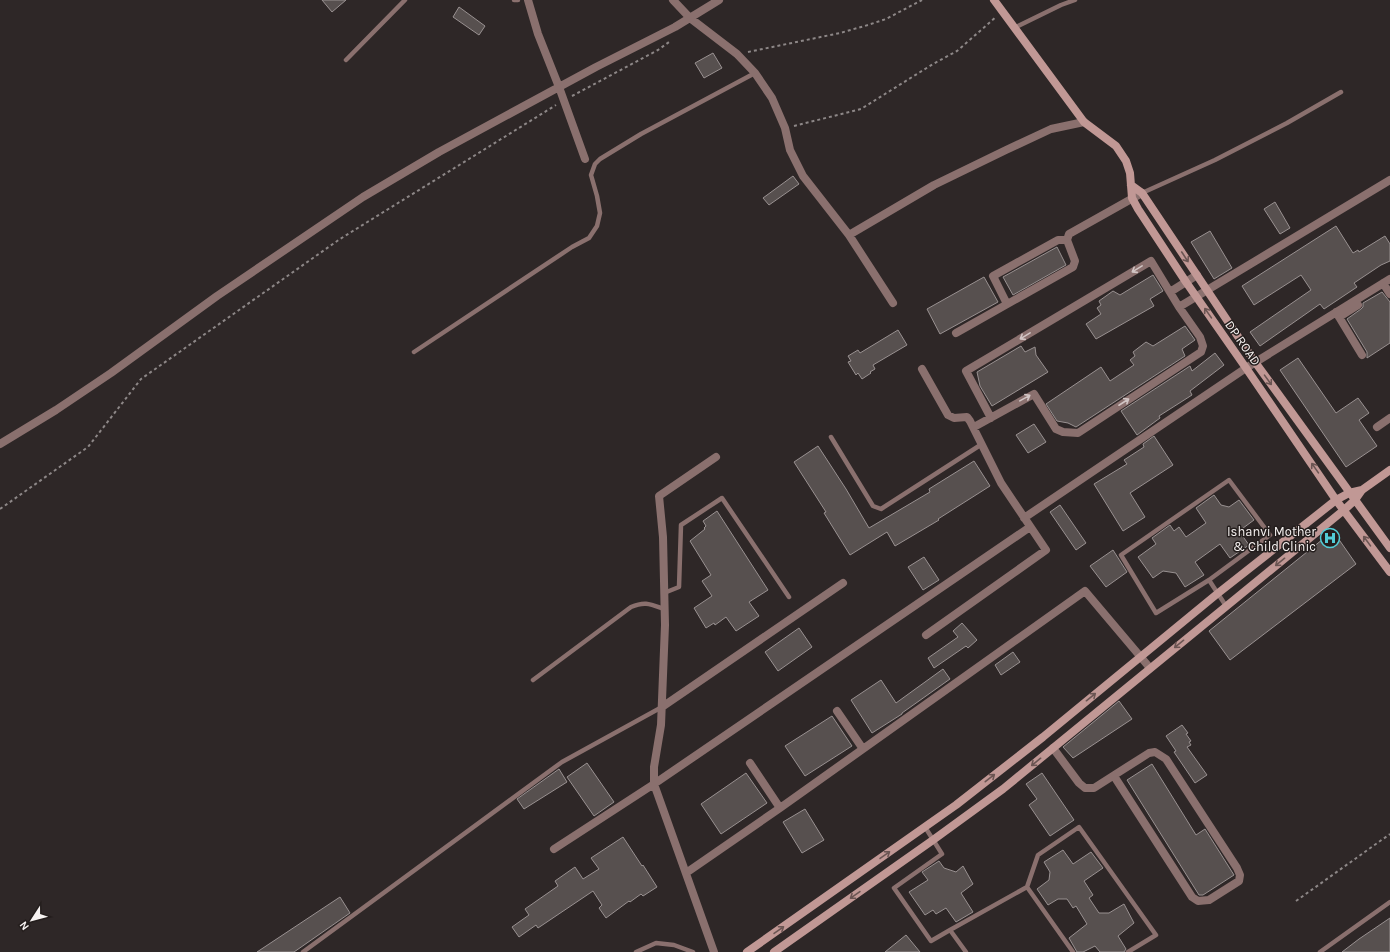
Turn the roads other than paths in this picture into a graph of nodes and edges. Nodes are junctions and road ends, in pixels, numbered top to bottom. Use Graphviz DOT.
graph roads {
  1 [pos="405,0"];
  2 [pos="514,0"];
  3 [pos="518,0"];
  4 [pos="528,0"];
  5 [pos="673,0"];
  6 [pos="719,0"];
  7 [pos="994,0"];
  8 [pos="1075,0"];
  9 [pos="690,18"];
  10 [pos="1014,28"];
  11 [pos="346,60"];
  12 [pos="755,73"];
  13 [pos="560,87"];
  14 [pos="1341,92"];
  15 [pos="1084,122"];
  16 [pos="585,159"];
  17 [pos="1390,180"];
  18 [pos="1131,185"];
  19 [pos="1142,193"];
  20 [pos="1132,198"];
  21 [pos="849,235"];
  22 [pos="1067,240"];
  23 [pos="1197,275"];
  24 [pos="1186,282"];
  25 [pos="1386,283"];
  26 [pos="1207,290"];
  27 [pos="1170,292"];
  28 [pos="1390,294"];
  29 [pos="1196,297"];
  30 [pos="1365,300"];
  31 [pos="893,303"];
  32 [pos="1007,304"];
  33 [pos="1358,305"];
  34 [pos="1179,307"];
  35 [pos="1337,315"];
  36 [pos="956,333"];
  37 [pos="414,352"];
  38 [pos="1362,355"];
  39 [pos="1255,362"];
  40 [pos="1246,368"];
  41 [pos="922,369"];
  42 [pos="991,418"];
  43 [pos="1390,418"];
  44 [pos="974,427"];
  45 [pos="1377,427"];
  46 [pos="831,437"];
  47 [pos="0,444"];
  48 [pos="982,444"];
  49 [pos="716,457"];
  50 [pos="1390,470"];
  51 [pos="1362,490"];
  52 [pos="1350,494"];
  53 [pos="1336,500"];
  54 [pos="1355,500"];
  55 [pos="1344,510"];
  56 [pos="1024,518"];
  57 [pos="1030,527"];
  58 [pos="1390,548"];
  59 [pos="1390,572"];
  60 [pos="1209,580"];
  61 [pos="843,583"];
  62 [pos="664,593"];
  63 [pos="1218,594"];
  64 [pos="789,597"];
  65 [pos="1226,606"];
  66 [pos="664,609"];
  67 [pos="926,635"];
  68 [pos="1140,656"];
  69 [pos="1150,668"];
  70 [pos="533,680"];
  71 [pos="662,707"];
  72 [pos="837,712"];
  73 [pos="1053,748"];
  74 [pos="863,749"];
  75 [pos="750,763"];
  76 [pos="1114,776"];
  77 [pos="654,784"];
  78 [pos="780,808"];
  79 [pos="925,827"];
  80 [pos="933,840"];
  81 [pos="554,849"];
  82 [pos="686,873"];
  83 [pos="1027,887"];
  84 [pos="1390,902"];
  85 [pos="950,930"];
  86 [pos="303,952"];
  87 [pos="636,952"];
  88 [pos="693,952"];
  89 [pos="714,952"];
  90 [pos="747,952"];
  91 [pos="774,952"];
  92 [pos="966,952"];
  93 [pos="1073,952"];
  94 [pos="1128,952"];
  95 [pos="1320,952"];
  1 -- 11 [label="lane"];
  2 -- 3 [label="lane"];
  4 -- 13 [label="street"];
  5 -- 9 [label="street"];
  6 -- 9 [label="street"];
  7 -- 10 [label="street"];
  8 -- 10 [label="lane"];
  9 -- 12 [label="street"];
  9 -- 13 [label="street"];
  10 -- 15 [label="street"];
  12 -- 21 [label="street"];
  12 -- 37 [label="lane"];
  13 -- 16 [label="street"];
  13 -- 47 [label="street"];
  14 -- 19 [label="lane"];
  15 -- 18 [label="street"];
  15 -- 21 [label="street"];
  17 -- 26 [label="street"];
  18 -- 19 [label="street, DP ROAD"];
  18 -- 20 [label="street, DP ROAD"];
  19 -- 20 [label="street"];
  19 -- 23 [label="street, DP ROAD, one-way"];
  20 -- 22 [label="street"];
  20 -- 24 [label="street, DP ROAD"];
  21 -- 31 [label="street"];
  22 -- 32 [label="street"];
  22 -- 32 [label="street"];
  23 -- 24 [label="street"];
  23 -- 26 [label="street, DP ROAD"];
  24 -- 27 [label="street"];
  24 -- 29 [label="street, DP ROAD"];
  25 -- 28 [label="street"];
  25 -- 30 [label="street"];
  25 -- 35 [label="street"];
  26 -- 29 [label="street"];
  26 -- 39 [label="street, DP ROAD"];
  27 -- 34 [label="street"];
  27 -- 42 [label="street, one-way"];
  29 -- 34 [label="street"];
  40 -- 29 [label="street, DP ROAD, one-way"];
  32 -- 36 [label="street"];
  33 -- 35 [label="street"];
  42 -- 34 [label="street, one-way"];
  35 -- 38 [label="street"];
  35 -- 39 [label="street"];
  39 -- 40 [label="street"];
  39 -- 52 [label="street, DP ROAD, one-way"];
  53 -- 40 [label="street, DP ROAD, one-way"];
  40 -- 56 [label="street"];
  41 -- 44 [label="street"];
  42 -- 44 [label="street"];
  43 -- 45 [label="street"];
  44 -- 48 [label="street"];
  46 -- 48 [label="lane"];
  48 -- 56 [label="street"];
  49 -- 62 [label="street"];
  50 -- 51 [label="street"];
  51 -- 52 [label="street"];
  51 -- 54 [label="street"];
  52 -- 53 [label="street"];
  52 -- 54 [label="street, DP ROAD"];
  53 -- 55 [label="street, DP ROAD"];
  53 -- 63 [label="street"];
  54 -- 55 [label="street"];
  54 -- 58 [label="street, DP ROAD"];
  59 -- 55 [label="street, DP ROAD, one-way"];
  55 -- 65 [label="street, one-way"];
  56 -- 57 [label="street"];
  57 -- 67 [label="street"];
  57 -- 77 [label="street"];
  60 -- 60 [label="lane"];
  60 -- 63 [label="lane"];
  61 -- 71 [label="street"];
  62 -- 64 [label="lane"];
  62 -- 66 [label="street"];
  63 -- 65 [label="lane"];
  63 -- 68 [label="street"];
  65 -- 69 [label="street, one-way"];
  66 -- 70 [label="lane"];
  66 -- 71 [label="street"];
  68 -- 69 [label="street"];
  68 -- 74 [label="street"];
  79 -- 68 [label="street, one-way"];
  69 -- 73 [label="street"];
  71 -- 77 [label="street"];
  71 -- 86 [label="lane"];
  72 -- 74 [label="street"];
  73 -- 76 [label="street"];
  73 -- 80 [label="street, one-way"];
  74 -- 78 [label="street"];
  75 -- 78 [label="street"];
  76 -- 76 [label="street"];
  77 -- 81 [label="street"];
  77 -- 82 [label="street"];
  78 -- 82 [label="street"];
  79 -- 80 [label="lane"];
  90 -- 79 [label="street, one-way"];
  80 -- 85 [label="lane"];
  80 -- 91 [label="street, one-way"];
  82 -- 89 [label="street"];
  83 -- 85 [label="lane"];
  83 -- 93 [label="lane"];
  83 -- 94 [label="lane"];
  84 -- 95 [label="lane"];
  85 -- 92 [label="lane"];
  87 -- 88 [label="lane"];
}
